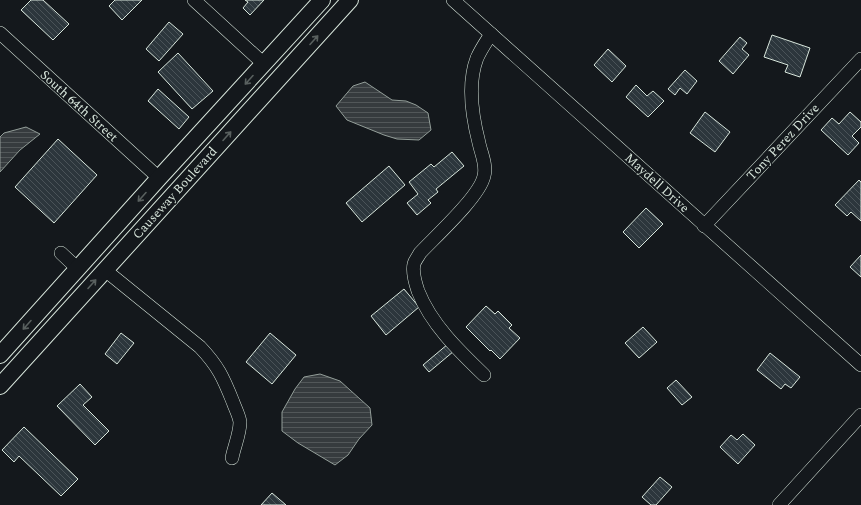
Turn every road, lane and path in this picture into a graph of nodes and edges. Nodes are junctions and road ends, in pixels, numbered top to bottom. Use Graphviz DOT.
graph roads {
  1 [pos="194,0"];
  2 [pos="322,0"];
  3 [pos="350,0"];
  4 [pos="453,0"];
  5 [pos="0,33"];
  6 [pos="492,34"];
  7 [pos="861,59"];
  8 [pos="264,64"];
  9 [pos="159,178"];
  10 [pos="704,226"];
  11 [pos="61,253"];
  12 [pos="78,269"];
  13 [pos="105,270"];
  14 [pos="32,351"];
  15 [pos="0,355"];
  16 [pos="861,366"];
  17 [pos="484,375"];
  18 [pos="0,386"];
  19 [pos="861,415"];
  20 [pos="232,458"];
  21 [pos="779,505"];
  1 -- 8 [label="street"];
  2 -- 8 [label="main road, Causeway Boulevard"];
  13 -- 3 [label="main road, Causeway Boulevard, one-way"];
  4 -- 6 [label="street, Maydell Drive"];
  5 -- 9 [label="street, South 64th Street"];
  6 -- 10 [label="street, Maydell Drive"];
  6 -- 17 [label="street"];
  7 -- 10 [label="street, Tony Perez Drive"];
  8 -- 9 [label="main road, Causeway Boulevard, one-way"];
  9 -- 12 [label="main road, Causeway Boulevard, one-way"];
  10 -- 16 [label="street, Maydell Drive"];
  11 -- 12 [label="street"];
  12 -- 14 [label="main road"];
  12 -- 15 [label="main road, Causeway Boulevard, one-way"];
  14 -- 13 [label="main road, Causeway Boulevard, one-way"];
  13 -- 20 [label="street"];
  14 -- 18 [label="main road, Causeway Boulevard"];
  19 -- 21 [label="street"];
}
